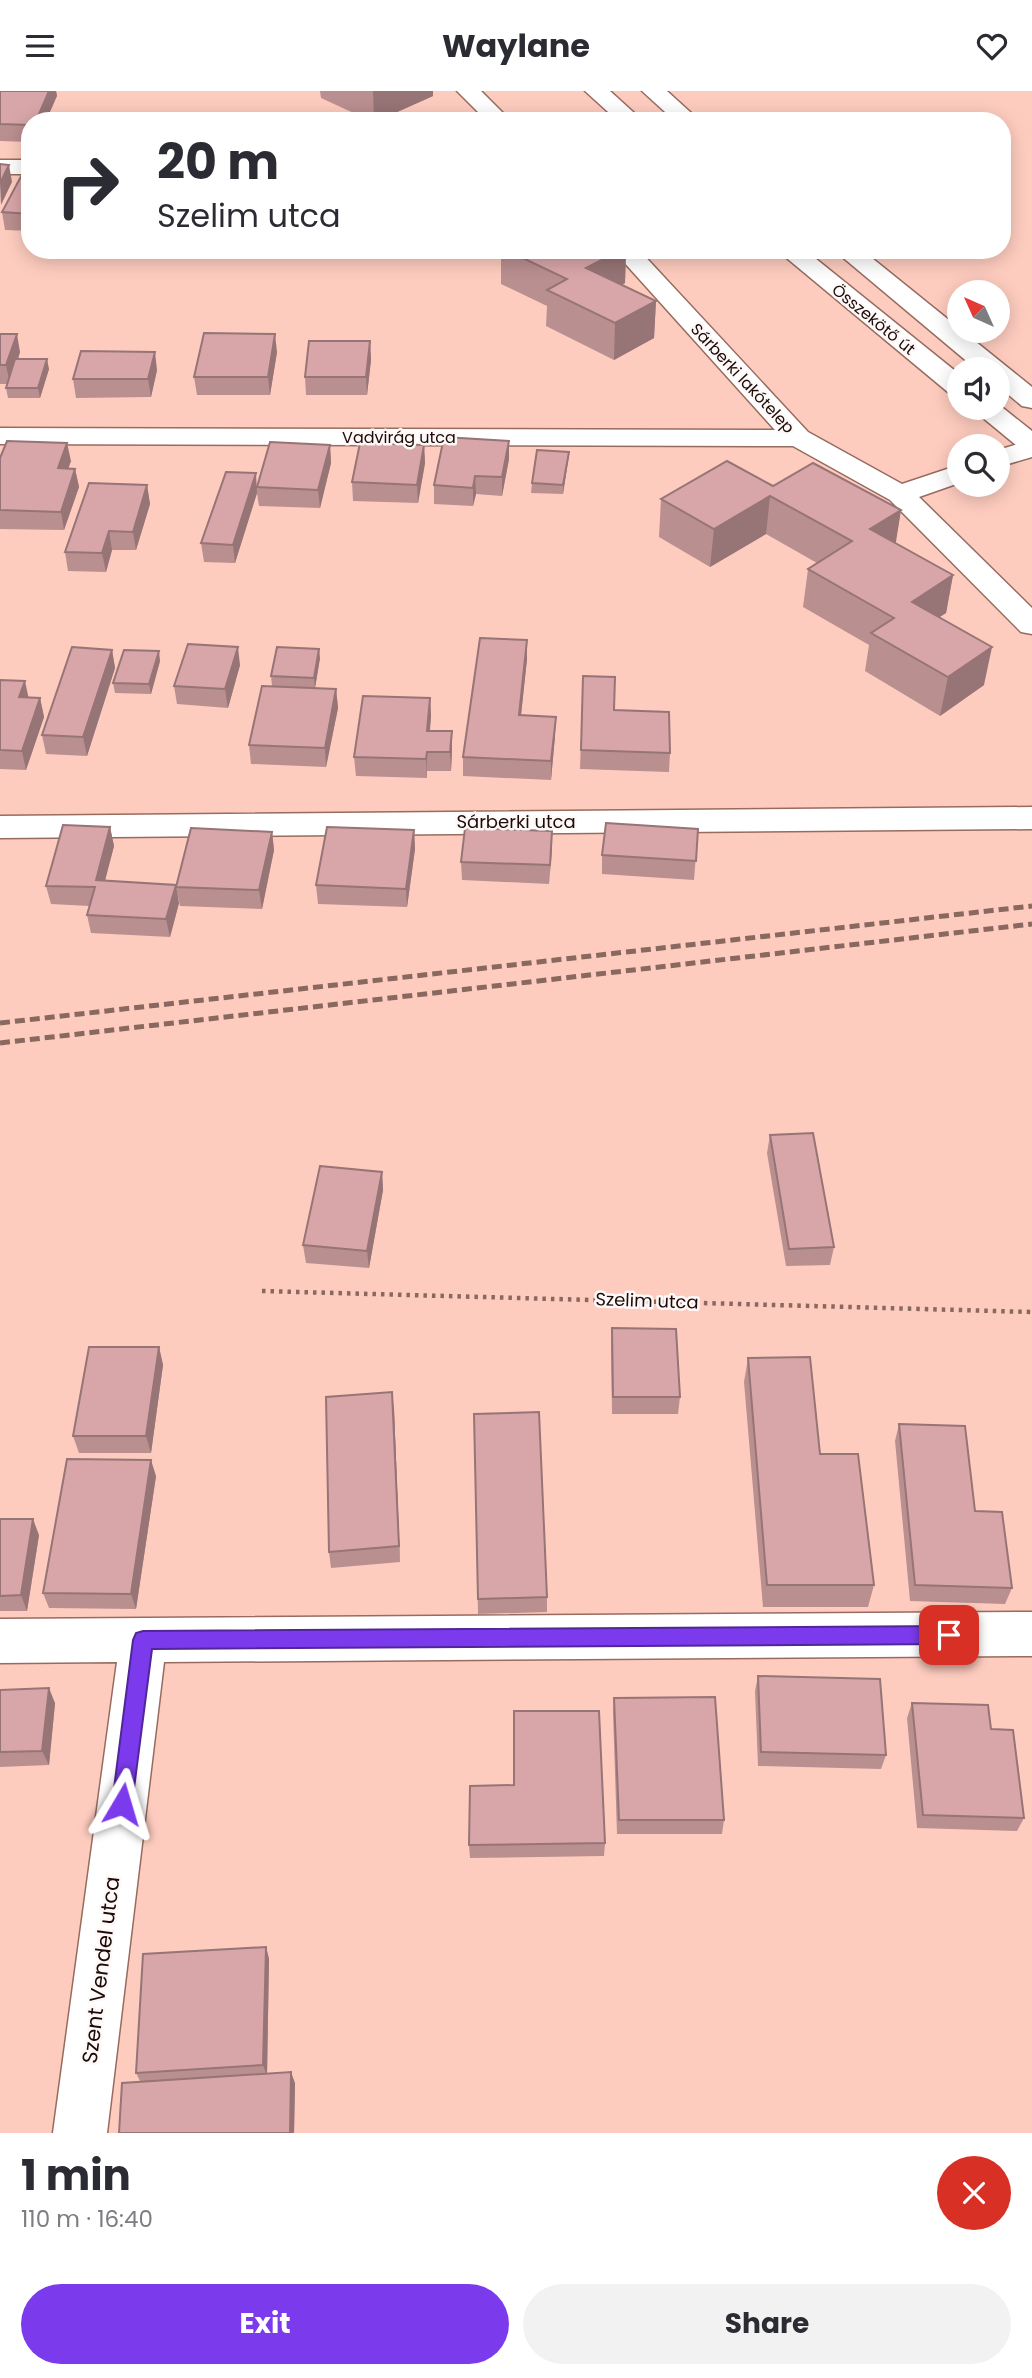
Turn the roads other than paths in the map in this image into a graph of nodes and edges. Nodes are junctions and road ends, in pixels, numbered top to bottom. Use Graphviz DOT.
graph roads {
  1 [pos="468,91"];
  2 [pos="596,91"];
  3 [pos="653,91"];
  4 [pos="490,112"];
  5 [pos="621,112"];
  6 [pos="678,112"];
  7 [pos="0,167"];
  8 [pos="21,167"];
  9 [pos="633,259"];
  10 [pos="800,259"];
  11 [pos="857,259"];
  12 [pos="977,357"];
  13 [pos="947,377"];
  14 [pos="1010,383"];
  15 [pos="1032,400"];
  16 [pos="1000,420"];
  17 [pos="0,436"];
  18 [pos="797,438"];
  19 [pos="1032,446"];
  20 [pos="1010,454"];
  21 [pos="947,477"];
  22 [pos="900,494"];
  23 [pos="1032,625"];
  24 [pos="1032,818"];
  25 [pos="0,827"];
  26 [pos="1032,1634"];
  27 [pos="143,1640"];
  28 [pos="0,1641"];
  29 [pos="80,2133"];
  1 -- 4 [label="street"];
  2 -- 5 [label="street"];
  3 -- 6 [label="street"];
  7 -- 8 [label="street"];
  9 -- 18 [label="street, Sárberki lakótelep"];
  10 -- 13 [label="street, Összekötő út"];
  11 -- 12 [label="street, Összekötő út"];
  14 -- 15 [label="street"];
  16 -- 19 [label="street"];
  17 -- 18 [label="street, Vadvirág utca"];
  18 -- 22 [label="street, Sárberki lakótelep"];
  19 -- 20 [label="street"];
  21 -- 22 [label="street"];
  22 -- 23 [label="street, Sárberki lakótelep"];
  24 -- 25 [label="street, Sárberki utca"];
  26 -- 27 [label="street"];
  27 -- 28 [label="street"];
  27 -- 29 [label="street, Szent Vendel utca"];
}
